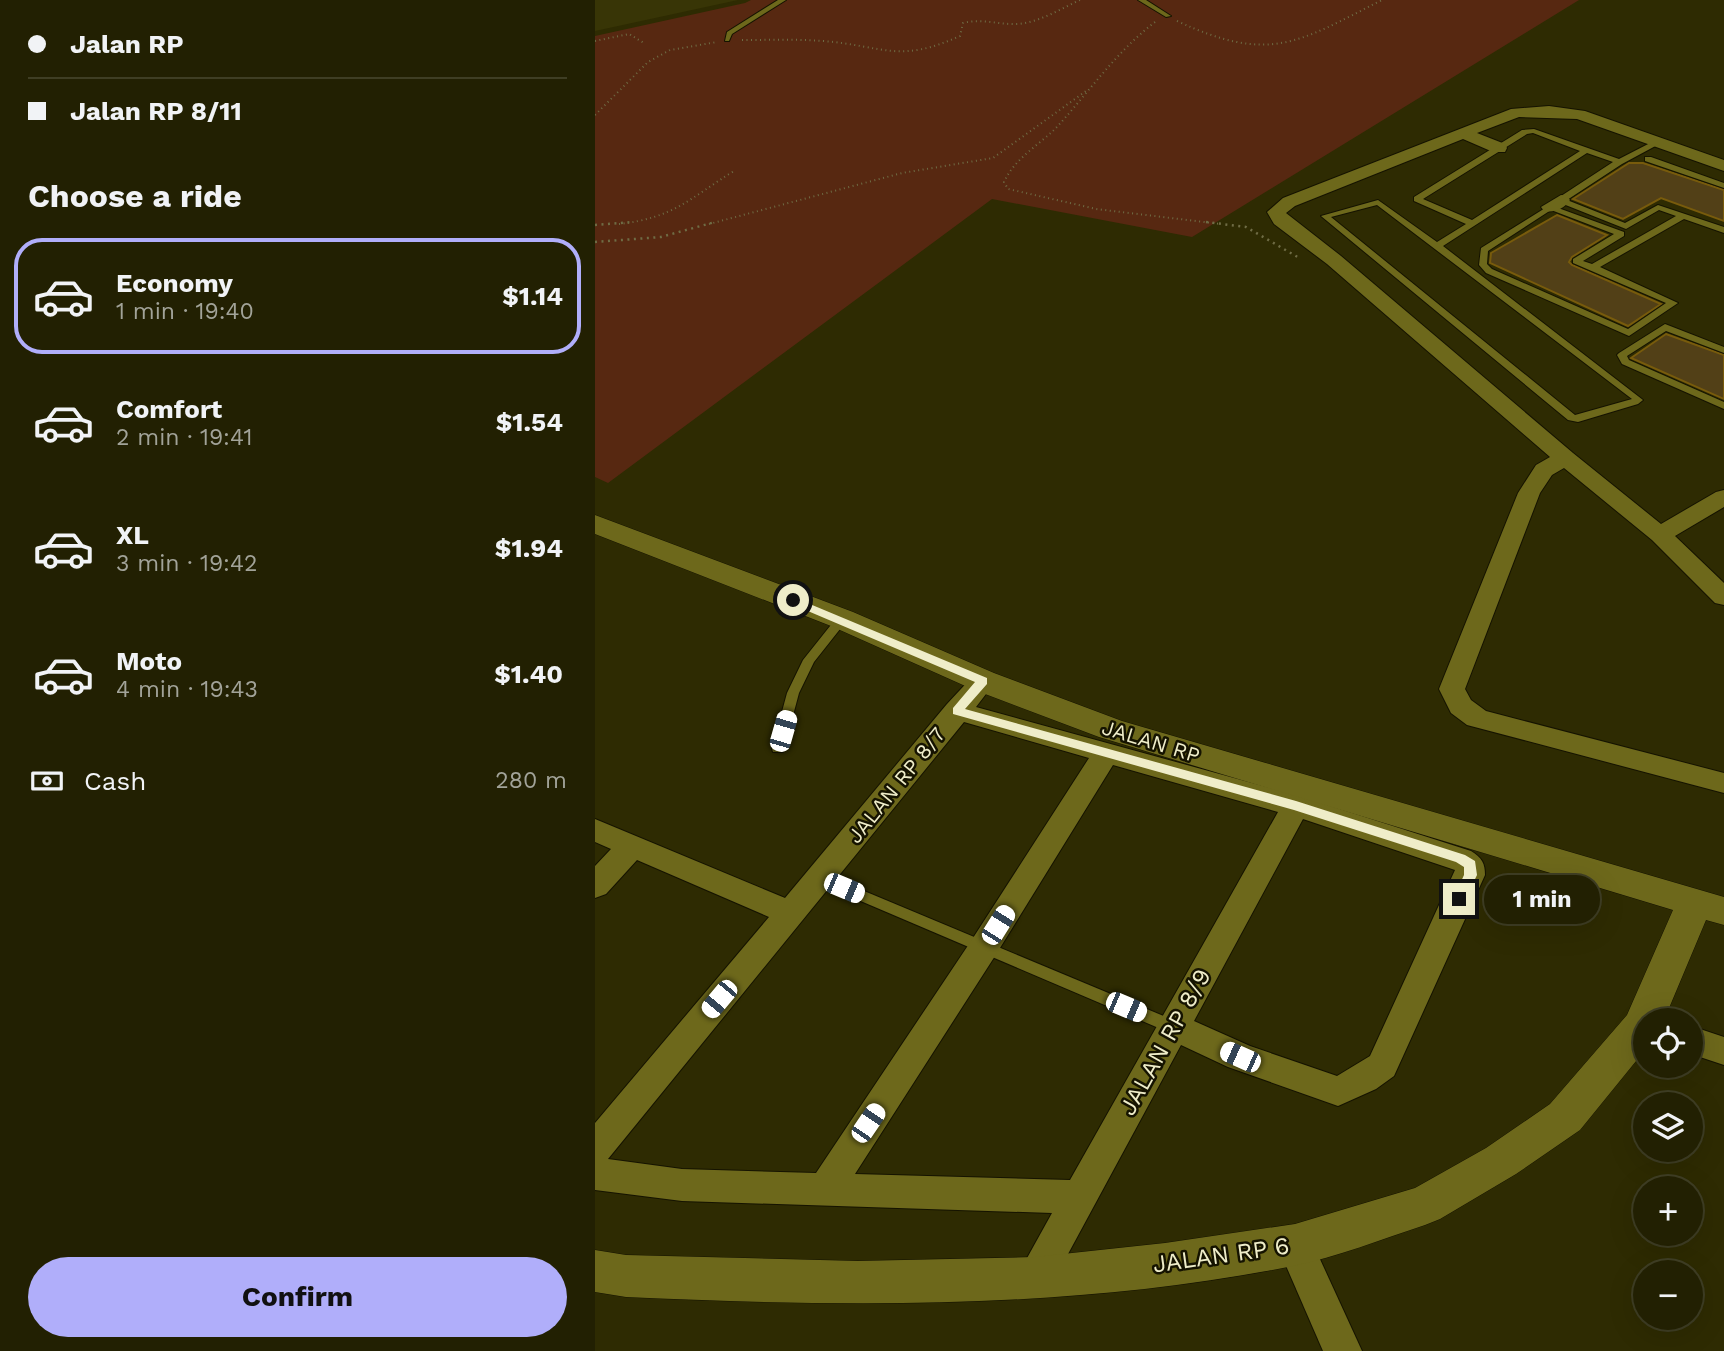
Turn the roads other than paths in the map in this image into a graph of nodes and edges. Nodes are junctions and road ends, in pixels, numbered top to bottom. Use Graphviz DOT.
graph roads {
  1 [pos="783,0"];
  2 [pos="1141,0"];
  3 [pos="1168,16"];
  4 [pos="727,40"];
  5 [pos="1464,134"];
  6 [pos="1664,146"];
  7 [pos="1499,148"];
  8 [pos="1585,151"];
  9 [pos="1619,162"];
  10 [pos="1724,166"];
  11 [pos="1724,186"];
  12 [pos="1556,203"];
  13 [pos="1683,216"];
  14 [pos="1471,223"];
  15 [pos="1724,230"];
  16 [pos="1437,246"];
  17 [pos="1593,267"];
  18 [pos="1724,350"];
  19 [pos="1724,406"];
  20 [pos="1565,458"];
  21 [pos="1724,497"];
  22 [pos="595,524"];
  23 [pos="1660,535"];
  24 [pos="1724,597"];
  25 [pos="842,620"];
  26 [pos="983,681"];
  27 [pos="957,711"];
  28 [pos="778,749"];
  29 [pos="1106,753"];
  30 [pos="1724,783"];
  31 [pos="1296,806"];
  32 [pos="595,830"];
  33 [pos="632,846"];
  34 [pos="821,878"];
  35 [pos="595,886"];
  36 [pos="1709,907"];
  37 [pos="790,913"];
  38 [pos="984,947"];
  39 [pos="1653,1008"];
  40 [pos="1173,1027"];
  41 [pos="1633,1038"];
  42 [pos="1703,1044"];
  43 [pos="1724,1051"];
  44 [pos="595,1149"];
  45 [pos="595,1174"];
  46 [pos="825,1189"];
  47 [pos="1079,1197"];
  48 [pos="1295,1245"];
  49 [pos="595,1271"];
  50 [pos="1035,1278"];
  51 [pos="1343,1351"];
  1 -- 4 [label="lane"];
  2 -- 3 [label="lane"];
  5 -- 6 [label="street"];
  5 -- 7 [label="street"];
  5 -- 20 [label="street"];
  6 -- 9 [label="lane"];
  6 -- 10 [label="street"];
  6 -- 11 [label="lane"];
  7 -- 8 [label="lane"];
  7 -- 14 [label="lane"];
  8 -- 9 [label="lane"];
  8 -- 14 [label="lane"];
  9 -- 12 [label="lane"];
  12 -- 13 [label="lane"];
  12 -- 17 [label="lane"];
  12 -- 17 [label="lane"];
  13 -- 15 [label="lane"];
  13 -- 17 [label="lane"];
  14 -- 16 [label="lane"];
  16 -- 16 [label="lane"];
  18 -- 19 [label="lane"];
  20 -- 23 [label="street"];
  20 -- 30 [label="street"];
  21 -- 23 [label="street"];
  22 -- 25 [label="street, JALAN RP"];
  23 -- 24 [label="street"];
  25 -- 26 [label="street, JALAN RP"];
  25 -- 28 [label="lane"];
  26 -- 27 [label="street, JALAN RP 8/7"];
  26 -- 36 [label="street, JALAN RP"];
  27 -- 29 [label="street"];
  27 -- 34 [label="street, JALAN RP 8/7"];
  29 -- 31 [label="street"];
  29 -- 38 [label="street"];
  31 -- 40 [label="street, JALAN RP 8/9"];
  31 -- 40 [label="street"];
  32 -- 33 [label="street"];
  33 -- 35 [label="street"];
  33 -- 37 [label="street"];
  34 -- 37 [label="street, JALAN RP 8/7"];
  34 -- 38 [label="lane"];
  36 -- 39 [label="street, JALAN RP 6"];
  37 -- 44 [label="street, JALAN RP 8/7"];
  38 -- 40 [label="lane"];
  38 -- 46 [label="street"];
  40 -- 47 [label="street, JALAN RP 8/9"];
  41 -- 48 [label="street, JALAN RP 6"];
  42 -- 43 [label="street"];
  45 -- 46 [label="street"];
  46 -- 47 [label="street"];
  47 -- 50 [label="street, JALAN RP 8/9"];
  48 -- 50 [label="street, JALAN RP 6"];
  48 -- 51 [label="street"];
  49 -- 50 [label="street, JALAN RP 6"];
}
